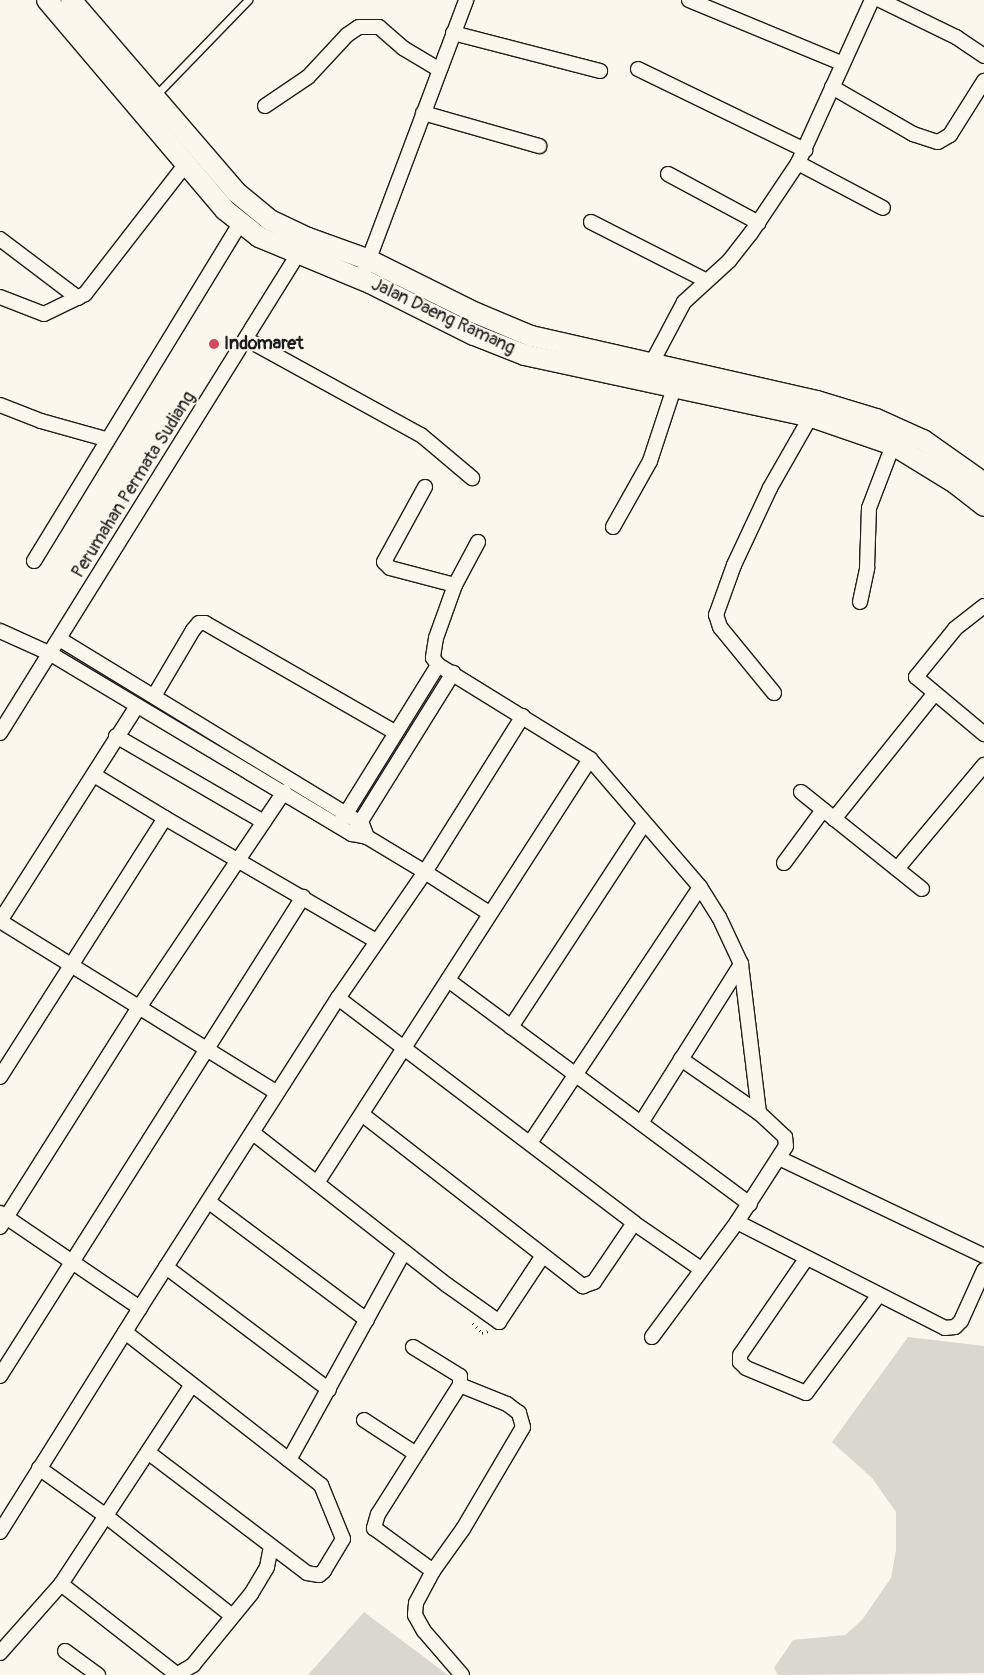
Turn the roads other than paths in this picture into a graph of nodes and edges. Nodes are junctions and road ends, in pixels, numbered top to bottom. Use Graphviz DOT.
graph roads {
  1 [pos="47,0"];
  2 [pos="71,0"];
  3 [pos="248,0"];
  4 [pos="466,0"];
  5 [pos="689,0"];
  6 [pos="872,0"];
  7 [pos="880,0"];
  8 [pos="453,33"];
  9 [pos="984,56"];
  10 [pos="841,63"];
  11 [pos="438,69"];
  12 [pos="638,69"];
  13 [pos="600,71"];
  14 [pos="984,81"];
  15 [pos="832,87"];
  16 [pos="153,98"];
  17 [pos="265,106"];
  18 [pos="423,113"];
  19 [pos="539,146"];
  20 [pos="804,150"];
  21 [pos="193,157"];
  22 [pos="798,163"];
  23 [pos="668,174"];
  24 [pos="883,208"];
  25 [pos="591,222"];
  26 [pos="759,223"];
  27 [pos="240,224"];
  28 [pos="0,239"];
  29 [pos="303,246"];
  30 [pos="369,260"];
  31 [pos="361,280"];
  32 [pos="704,280"];
  33 [pos="0,297"];
  34 [pos="78,298"];
  35 [pos="496,322"];
  36 [pos="248,340"];
  37 [pos="488,340"];
  38 [pos="542,349"];
  39 [pos="647,373"];
  40 [pos="674,388"];
  41 [pos="0,405"];
  42 [pos="815,409"];
  43 [pos="897,437"];
  44 [pos="106,439"];
  45 [pos="472,478"];
  46 [pos="984,483"];
  47 [pos="425,487"];
  48 [pos="984,506"];
  49 [pos="613,527"];
  50 [pos="478,542"];
  51 [pos="34,561"];
  52 [pos="454,586"];
  53 [pos="860,602"];
  54 [pos="982,611"];
  55 [pos="0,631"];
  56 [pos="60,640"];
  57 [pos="51,654"];
  58 [pos="438,665"];
  59 [pos="453,673"];
  60 [pos="774,693"];
  61 [pos="935,693"];
  62 [pos="154,696"];
  63 [pos="137,706"];
  64 [pos="524,716"];
  65 [pos="0,733"];
  66 [pos="396,733"];
  67 [pos="984,734"];
  68 [pos="116,736"];
  69 [pos="590,759"];
  70 [pos="984,765"];
  71 [pos="94,774"];
  72 [pos="284,792"];
  73 [pos="800,792"];
  74 [pos="346,814"];
  75 [pos="828,815"];
  76 [pos="165,818"];
  77 [pos="264,822"];
  78 [pos="360,822"];
  79 [pos="644,824"];
  80 [pos="338,826"];
  81 [pos="352,834"];
  82 [pos="367,837"];
  83 [pos="239,860"];
  84 [pos="784,863"];
  85 [pos="897,869"];
  86 [pos="425,872"];
  87 [pos="700,887"];
  88 [pos="922,889"];
  89 [pos="303,897"];
  90 [pos="489,913"];
  91 [pos="0,921"];
  92 [pos="376,941"];
  93 [pos="741,964"];
  94 [pos="69,965"];
  95 [pos="448,980"];
  96 [pos="338,998"];
  97 [pos="138,1009"];
  98 [pos="511,1027"];
  99 [pos="405,1048"];
  100 [pos="208,1051"];
  101 [pos="681,1059"];
  102 [pos="576,1075"];
  103 [pos="0,1077"];
  104 [pos="277,1093"];
  105 [pos="759,1112"];
  106 [pos="362,1115"];
  107 [pos="642,1123"];
  108 [pos="253,1133"];
  109 [pos="530,1143"];
  110 [pos="780,1159"];
  111 [pos="317,1183"];
  112 [pos="209,1202"];
  113 [pos="750,1204"];
  114 [pos="2,1219"];
  115 [pos="737,1222"];
  116 [pos="634,1223"];
  117 [pos="404,1252"];
  118 [pos="984,1256"];
  119 [pos="542,1257"];
  120 [pos="73,1260"];
  121 [pos="806,1260"];
  122 [pos="166,1268"];
  123 [pos="701,1269"];
  124 [pos="984,1270"];
  125 [pos="878,1296"];
  126 [pos="140,1308"];
  127 [pos="367,1320"];
  128 [pos="125,1332"];
  129 [pos="652,1337"];
  130 [pos="413,1347"];
  131 [pos="0,1376"];
  132 [pos="460,1385"];
  133 [pos="191,1386"];
  134 [pos="329,1390"];
  135 [pos="364,1420"];
  136 [pos="149,1453"];
  137 [pos="416,1454"];
  138 [pos="289,1460"];
  139 [pos="39,1468"];
  140 [pos="106,1516"];
  141 [pos="0,1532"];
  142 [pos="271,1546"];
  143 [pos="433,1571"];
  144 [pos="61,1584"];
  145 [pos="231,1615"];
  146 [pos="65,1651"];
  147 [pos="0,1653"];
  148 [pos="98,1675"];
  149 [pos="176,1675"];
  150 [pos="462,1675"];
  1 -- 21 [label="main road, Jalan Daeng Ramang"];
  2 -- 16 [label="main road, Jalan Daeng Ramang"];
  3 -- 16 [label="lane"];
  4 -- 8 [label="street"];
  5 -- 10 [label="street"];
  6 -- 10 [label="street"];
  7 -- 9 [label="street"];
  8 -- 11 [label="street"];
  8 -- 13 [label="street"];
  10 -- 15 [label="street"];
  11 -- 17 [label="street"];
  11 -- 18 [label="street"];
  12 -- 20 [label="street"];
  14 -- 15 [label="street"];
  15 -- 20 [label="street"];
  16 -- 21 [label="main road, Jalan Daeng Ramang"];
  18 -- 19 [label="street"];
  18 -- 30 [label="street"];
  20 -- 22 [label="street"];
  21 -- 27 [label="main road, Jalan Daeng Ramang"];
  21 -- 29 [label="main road, Jalan Daeng Ramang"];
  21 -- 34 [label="street"];
  22 -- 24 [label="street"];
  22 -- 26 [label="street"];
  23 -- 26 [label="street"];
  25 -- 32 [label="street"];
  26 -- 32 [label="street"];
  27 -- 29 [label="main road, Jalan Daeng Ramang"];
  27 -- 44 [label="street"];
  28 -- 34 [label="street"];
  29 -- 30 [label="main road, Jalan Daeng Ramang"];
  29 -- 31 [label="main road, Jalan Daeng Ramang"];
  29 -- 36 [label="street, Perumahan Permata Sudiang"];
  30 -- 31 [label="street"];
  30 -- 35 [label="main road, Jalan Daeng Ramang"];
  31 -- 37 [label="main road, Jalan Daeng Ramang"];
  32 -- 39 [label="street"];
  33 -- 34 [label="street"];
  35 -- 37 [label="main road"];
  35 -- 38 [label="main road, Jalan Daeng Ramang"];
  36 -- 45 [label="street"];
  36 -- 56 [label="street, Perumahan Permata Sudiang"];
  37 -- 38 [label="main road, Jalan Daeng Ramang"];
  38 -- 39 [label="main road, Jalan Daeng Ramang"];
  39 -- 40 [label="main road, Jalan Daeng Ramang"];
  39 -- 42 [label="main road, Jalan Daeng Ramang"];
  40 -- 42 [label="main road, Jalan Daeng Ramang"];
  40 -- 49 [label="street"];
  41 -- 44 [label="street"];
  42 -- 43 [label="main road, Jalan Daeng Ramang"];
  42 -- 60 [label="street"];
  43 -- 46 [label="main road, Jalan Daeng Ramang"];
  43 -- 48 [label="main road, Jalan Daeng Ramang"];
  43 -- 53 [label="street"];
  44 -- 51 [label="street"];
  47 -- 52 [label="street"];
  50 -- 52 [label="street"];
  52 -- 58 [label="street"];
  54 -- 61 [label="street"];
  55 -- 57 [label="street"];
  56 -- 57 [label="street, Perumahan Permata Sudiang"];
  56 -- 62 [label="street"];
  57 -- 63 [label="street"];
  57 -- 65 [label="street, Perumahan Permata Sudiang"];
  58 -- 59 [label="street"];
  58 -- 66 [label="street"];
  59 -- 64 [label="street"];
  59 -- 78 [label="street"];
  61 -- 67 [label="street"];
  61 -- 75 [label="street"];
  62 -- 66 [label="street"];
  62 -- 74 [label="street"];
  63 -- 68 [label="street"];
  63 -- 72 [label="street"];
  64 -- 69 [label="street"];
  64 -- 86 [label="street"];
  66 -- 74 [label="street"];
  68 -- 71 [label="street"];
  68 -- 77 [label="street"];
  69 -- 79 [label="street"];
  69 -- 90 [label="street"];
  70 -- 85 [label="street"];
  71 -- 76 [label="street"];
  71 -- 91 [label="street"];
  72 -- 77 [label="street"];
  72 -- 80 [label="street"];
  73 -- 75 [label="street"];
  74 -- 78 [label="street"];
  74 -- 80 [label="street"];
  75 -- 84 [label="street"];
  75 -- 85 [label="street"];
  76 -- 83 [label="street"];
  76 -- 94 [label="street"];
  77 -- 83 [label="street"];
  78 -- 81 [label="street"];
  78 -- 82 [label="street"];
  79 -- 87 [label="street"];
  79 -- 98 [label="street"];
  80 -- 81 [label="street"];
  81 -- 82 [label="street"];
  82 -- 86 [label="street"];
  83 -- 89 [label="street"];
  83 -- 97 [label="street"];
  85 -- 88 [label="street"];
  86 -- 90 [label="street"];
  86 -- 92 [label="street"];
  87 -- 93 [label="street"];
  87 -- 102 [label="street"];
  89 -- 92 [label="street"];
  89 -- 100 [label="street"];
  90 -- 95 [label="street"];
  91 -- 94 [label="street"];
  92 -- 96 [label="street"];
  93 -- 101 [label="street"];
  93 -- 105 [label="street"];
  94 -- 97 [label="street"];
  94 -- 103 [label="street"];
  95 -- 98 [label="street"];
  95 -- 99 [label="street"];
  96 -- 99 [label="street"];
  96 -- 104 [label="street"];
  97 -- 100 [label="street"];
  97 -- 114 [label="street"];
  98 -- 102 [label="street"];
  99 -- 106 [label="street"];
  99 -- 109 [label="street"];
  100 -- 104 [label="street"];
  100 -- 120 [label="street"];
  101 -- 105 [label="street"];
  101 -- 107 [label="street"];
  102 -- 107 [label="street"];
  102 -- 109 [label="street"];
  104 -- 108 [label="street"];
  105 -- 110 [label="street"];
  106 -- 111 [label="street"];
  106 -- 119 [label="street"];
  107 -- 113 [label="street"];
  108 -- 111 [label="street"];
  108 -- 112 [label="street"];
  109 -- 116 [label="street"];
  110 -- 113 [label="street"];
  110 -- 118 [label="street"];
  111 -- 117 [label="street"];
  112 -- 122 [label="street"];
  112 -- 127 [label="street"];
  113 -- 115 [label="street"];
  114 -- 120 [label="street"];
  115 -- 121 [label="street"];
  115 -- 123 [label="street"];
  116 -- 119 [label="street"];
  116 -- 123 [label="street"];
  117 -- 119 [label="street"];
  117 -- 127 [label="street"];
  120 -- 126 [label="street"];
  120 -- 131 [label="street"];
  121 -- 125 [label="street"];
  121 -- 125 [label="street"];
  122 -- 126 [label="street"];
  122 -- 134 [label="street"];
  123 -- 129 [label="street"];
  124 -- 125 [label="street"];
  126 -- 128 [label="street"];
  127 -- 134 [label="street"];
  128 -- 133 [label="street"];
  128 -- 139 [label="street"];
  130 -- 132 [label="street"];
  132 -- 137 [label="street"];
  132 -- 143 [label="street"];
  133 -- 136 [label="street"];
  133 -- 138 [label="street"];
  134 -- 138 [label="street"];
  135 -- 137 [label="street"];
  136 -- 140 [label="street"];
  136 -- 142 [label="street"];
  137 -- 143 [label="street"];
  138 -- 142 [label="street"];
  139 -- 140 [label="street"];
  139 -- 141 [label="street"];
  140 -- 144 [label="street"];
  140 -- 145 [label="street"];
  142 -- 145 [label="street"];
  143 -- 150 [label="street"];
  144 -- 147 [label="street"];
  144 -- 149 [label="street"];
  145 -- 149 [label="street"];
  146 -- 148 [label="street"];
}
